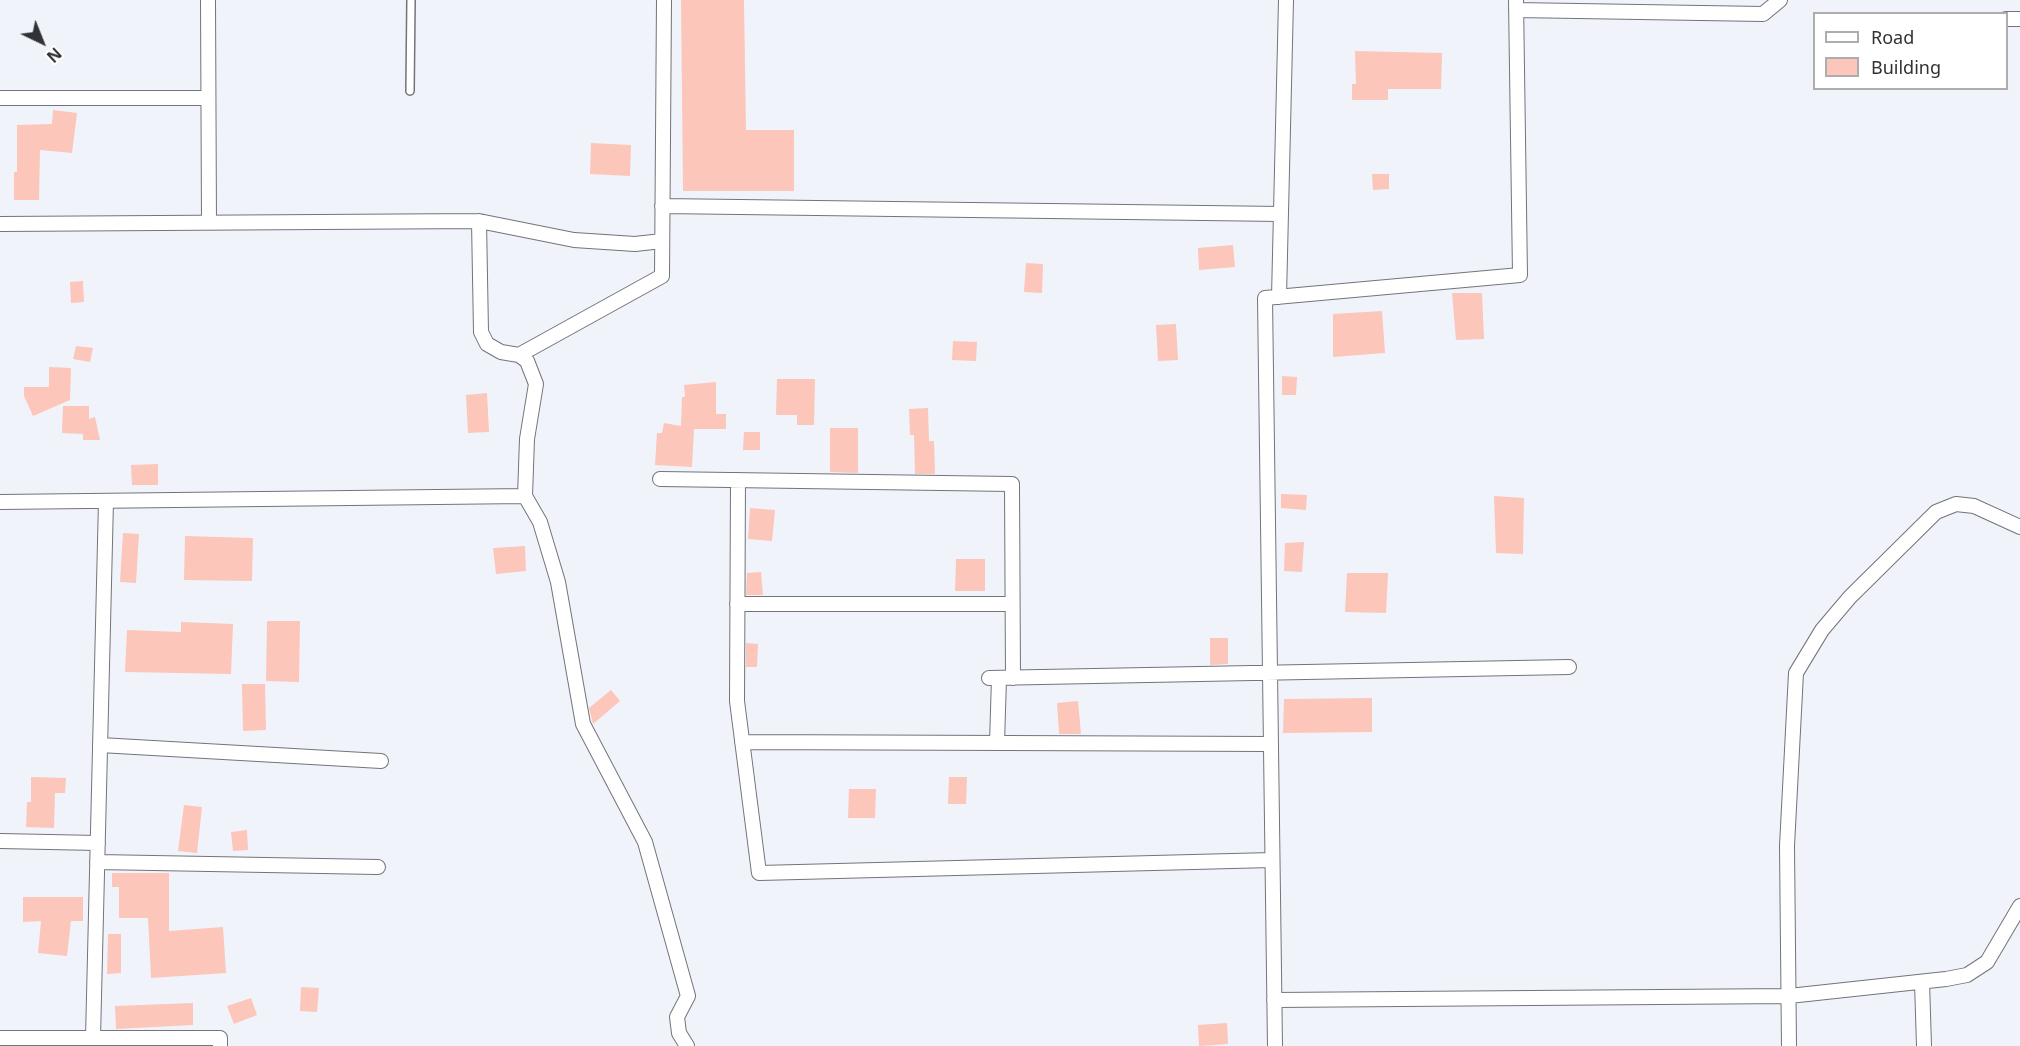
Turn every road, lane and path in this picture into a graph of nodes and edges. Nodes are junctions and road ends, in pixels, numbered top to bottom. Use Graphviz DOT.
graph roads {
  1 [pos="208,0"];
  2 [pos="411,0"];
  3 [pos="664,0"];
  4 [pos="1286,0"];
  5 [pos="1780,0"];
  6 [pos="1516,5"];
  7 [pos="410,91"];
  8 [pos="0,98"];
  9 [pos="208,98"];
  10 [pos="662,206"];
  11 [pos="1281,214"];
  12 [pos="479,221"];
  13 [pos="209,222"];
  14 [pos="0,224"];
  15 [pos="662,241"];
  16 [pos="1279,297"];
  17 [pos="519,355"];
  18 [pos="660,479"];
  19 [pos="738,480"];
  20 [pos="525,496"];
  21 [pos="106,501"];
  22 [pos="0,502"];
  23 [pos="2020,526"];
  24 [pos="737,604"];
  25 [pos="1012,604"];
  26 [pos="1569,667"];
  27 [pos="1270,673"];
  28 [pos="1000,678"];
  29 [pos="742,742"];
  30 [pos="997,743"];
  31 [pos="1270,744"];
  32 [pos="100,745"];
  33 [pos="381,761"];
  34 [pos="0,841"];
  35 [pos="98,843"];
  36 [pos="1272,860"];
  37 [pos="97,862"];
  38 [pos="378,867"];
  39 [pos="2020,906"];
  40 [pos="1922,982"];
  41 [pos="1789,996"];
  42 [pos="1274,1000"];
  43 [pos="0,1038"];
  44 [pos="93,1038"];
  45 [pos="220,1046"];
  46 [pos="687,1046"];
  47 [pos="1275,1046"];
  48 [pos="1789,1046"];
  49 [pos="1924,1046"];
  1 -- 9 [label="street"];
  2 -- 7 [label="lane"];
  3 -- 10 [label="street"];
  4 -- 11 [label="street"];
  5 -- 6 [label="street"];
  6 -- 16 [label="street"];
  8 -- 9 [label="street"];
  9 -- 13 [label="street"];
  10 -- 11 [label="street"];
  10 -- 15 [label="street"];
  11 -- 16 [label="street"];
  12 -- 13 [label="street"];
  12 -- 15 [label="street"];
  12 -- 17 [label="street"];
  13 -- 14 [label="street"];
  15 -- 17 [label="street"];
  16 -- 27 [label="street"];
  17 -- 20 [label="street"];
  18 -- 19 [label="street"];
  19 -- 24 [label="street"];
  19 -- 25 [label="street"];
  20 -- 21 [label="street"];
  20 -- 46 [label="street"];
  21 -- 22 [label="street"];
  21 -- 32 [label="street"];
  23 -- 41 [label="street"];
  24 -- 25 [label="street"];
  24 -- 29 [label="street"];
  25 -- 28 [label="street"];
  26 -- 27 [label="street"];
  27 -- 28 [label="street"];
  27 -- 31 [label="street"];
  28 -- 30 [label="street"];
  29 -- 30 [label="street"];
  29 -- 36 [label="street"];
  30 -- 31 [label="street"];
  31 -- 36 [label="street"];
  32 -- 33 [label="street"];
  32 -- 35 [label="street"];
  34 -- 35 [label="street"];
  35 -- 37 [label="street"];
  36 -- 42 [label="street"];
  37 -- 38 [label="street"];
  37 -- 44 [label="street"];
  39 -- 40 [label="street"];
  40 -- 41 [label="street"];
  40 -- 49 [label="street"];
  41 -- 42 [label="street"];
  41 -- 48 [label="street"];
  42 -- 47 [label="street"];
  43 -- 44 [label="street"];
  44 -- 45 [label="street"];
}
